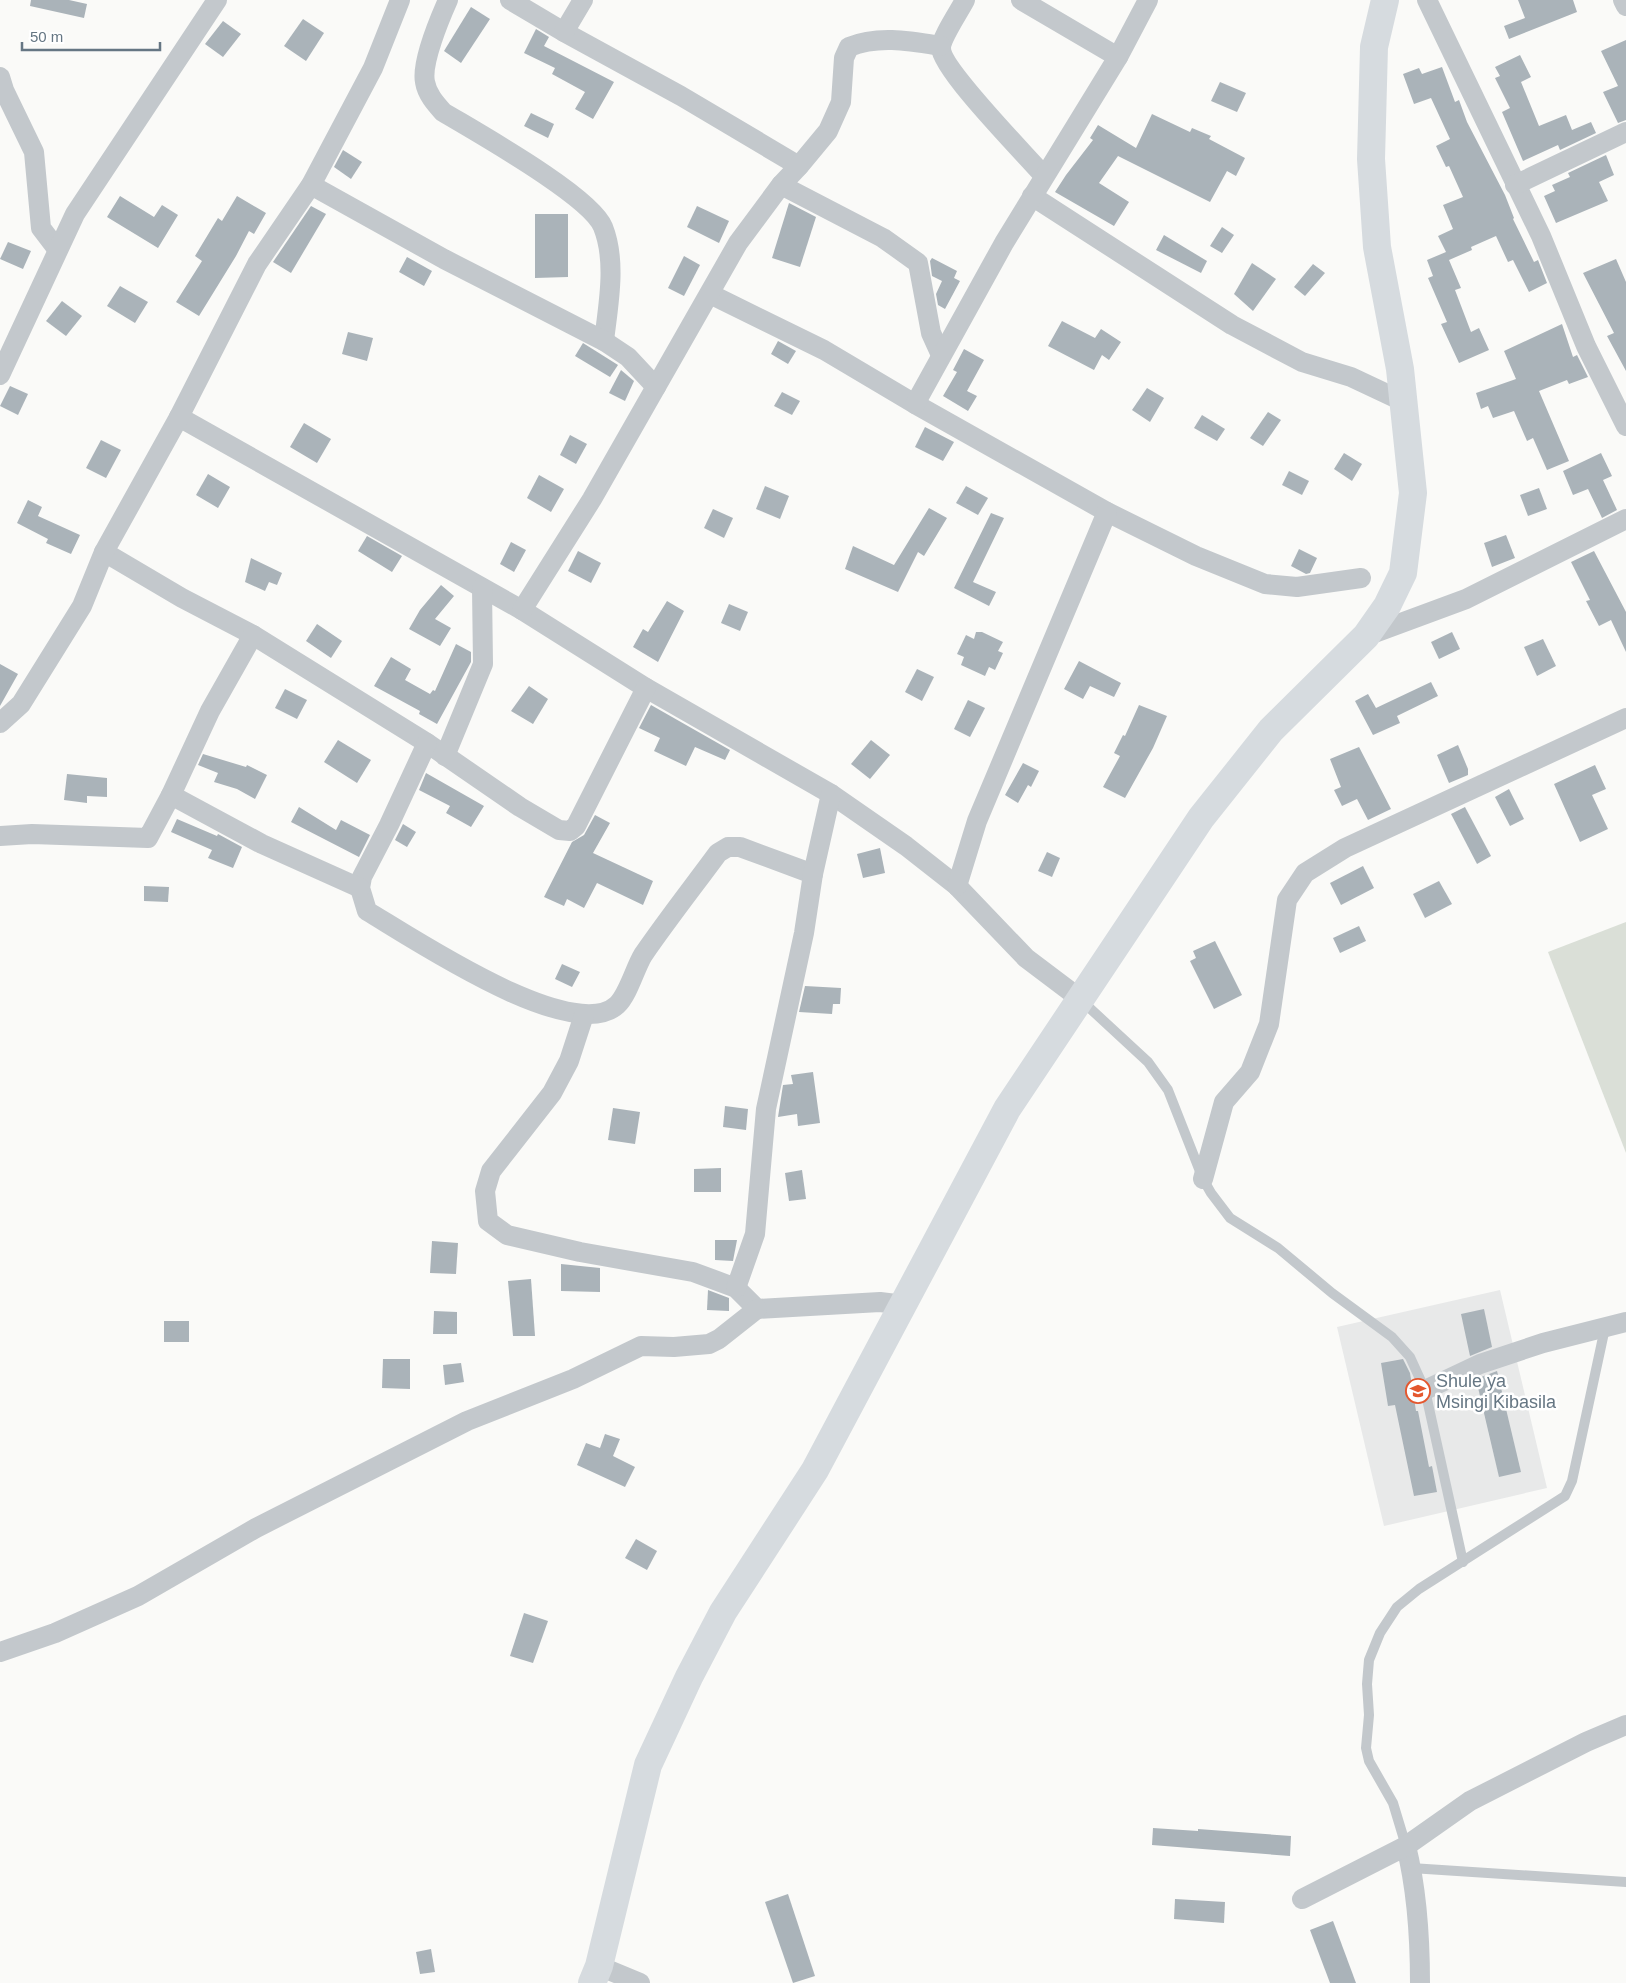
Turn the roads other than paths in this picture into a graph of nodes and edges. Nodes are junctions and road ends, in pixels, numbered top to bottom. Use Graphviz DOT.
graph roads {
  1 [pos="217,0"];
  2 [pos="400,0"];
  3 [pos="448,0"];
  4 [pos="510,0"];
  5 [pos="582,0"];
  6 [pos="965,0"];
  7 [pos="1022,0"];
  8 [pos="1148,0"];
  9 [pos="1385,0"];
  10 [pos="1427,0"];
  11 [pos="1623,0"];
  12 [pos="1626,6"];
  13 [pos="564,32"];
  14 [pos="940,46"];
  15 [pos="1118,57"];
  16 [pos="0,77"];
  17 [pos="1626,132"];
  18 [pos="799,166"];
  19 [pos="1044,176"];
  20 [pos="310,185"];
  21 [pos="780,185"];
  22 [pos="1515,185"];
  23 [pos="1032,196"];
  24 [pos="57,249"];
  25 [pos="710,294"];
  26 [pos="604,341"];
  27 [pos="942,355"];
  28 [pos="0,376"];
  29 [pos="656,388"];
  30 [pos="1402,400"];
  31 [pos="915,404"];
  32 [pos="179,417"];
  33 [pos="1626,426"];
  34 [pos="1107,512"];
  35 [pos="1626,519"];
  36 [pos="104,552"];
  37 [pos="1362,578"];
  38 [pos="482,588"];
  39 [pos="522,610"];
  40 [pos="253,635"];
  41 [pos="1366,636"];
  42 [pos="646,688"];
  43 [pos="1626,718"];
  44 [pos="0,723"];
  45 [pos="427,743"];
  46 [pos="445,756"];
  47 [pos="831,794"];
  48 [pos="172,795"];
  49 [pos="0,836"];
  50 [pos="813,874"];
  51 [pos="957,886"];
  52 [pos="360,888"];
  53 [pos="1079,998"];
  54 [pos="584,1015"];
  55 [pos="1203,1179"];
  56 [pos="736,1288"];
  57 [pos="904,1305"];
  58 [pos="757,1309"];
  59 [pos="1626,1322"];
  60 [pos="1605,1328"];
  61 [pos="1425,1390"];
  62 [pos="1463,1562"];
  63 [pos="0,1652"];
  64 [pos="1626,1725"];
  65 [pos="1406,1846"];
  66 [pos="1411,1868"];
  67 [pos="1626,1882"];
  68 [pos="1302,1899"];
  69 [pos="596,1975"];
  70 [pos="640,1983"];
  71 [pos="1420,1983"];
  1 -- 24 [label="street"];
  2 -- 20 [label="street"];
  3 -- 26 [label="street"];
  4 -- 13 [label="street"];
  5 -- 13 [label="street"];
  6 -- 14 [label="street"];
  7 -- 15 [label="street"];
  8 -- 15 [label="street"];
  9 -- 30 [label="main road"];
  10 -- 22 [label="street"];
  11 -- 12 [label="street"];
  13 -- 18 [label="street"];
  14 -- 18 [label="street"];
  14 -- 19 [label="street"];
  15 -- 19 [label="street"];
  16 -- 24 [label="street"];
  17 -- 22 [label="street"];
  18 -- 21 [label="street"];
  19 -- 23 [label="street"];
  20 -- 26 [label="street"];
  20 -- 32 [label="street"];
  21 -- 25 [label="street"];
  21 -- 27 [label="street"];
  22 -- 33 [label="street"];
  23 -- 27 [label="street"];
  23 -- 30 [label="street"];
  24 -- 28 [label="street"];
  25 -- 29 [label="street"];
  25 -- 31 [label="street"];
  26 -- 29 [label="street"];
  27 -- 31 [label="street"];
  29 -- 39 [label="street"];
  30 -- 41 [label="main road"];
  31 -- 34 [label="street"];
  32 -- 36 [label="street"];
  32 -- 38 [label="street"];
  34 -- 37 [label="street"];
  34 -- 51 [label="street"];
  35 -- 41 [label="street"];
  36 -- 40 [label="street"];
  36 -- 44 [label="street"];
  38 -- 39 [label="street"];
  38 -- 46 [label="street"];
  39 -- 42 [label="street"];
  40 -- 45 [label="street"];
  40 -- 48 [label="street"];
  41 -- 53 [label="main road"];
  42 -- 46 [label="street"];
  42 -- 47 [label="street"];
  43 -- 55 [label="street"];
  45 -- 46 [label="street"];
  45 -- 52 [label="street"];
  47 -- 50 [label="street"];
  47 -- 51 [label="street"];
  48 -- 49 [label="street"];
  48 -- 52 [label="street"];
  50 -- 54 [label="street"];
  50 -- 56 [label="street"];
  51 -- 53 [label="street"];
  52 -- 54 [label="street"];
  53 -- 55 [label="lane"];
  53 -- 57 [label="main road"];
  54 -- 56 [label="street"];
  55 -- 61 [label="lane"];
  56 -- 58 [label="street"];
  57 -- 58 [label="street"];
  57 -- 69 [label="main road"];
  58 -- 63 [label="street"];
  59 -- 60 [label="street"];
  60 -- 61 [label="street"];
  60 -- 62 [label="lane"];
  61 -- 62 [label="lane"];
  62 -- 65 [label="lane"];
  64 -- 65 [label="street"];
  65 -- 66 [label="street"];
  65 -- 68 [label="street"];
  66 -- 67 [label="lane"];
  66 -- 71 [label="street"];
  69 -- 70 [label="street"];
}
